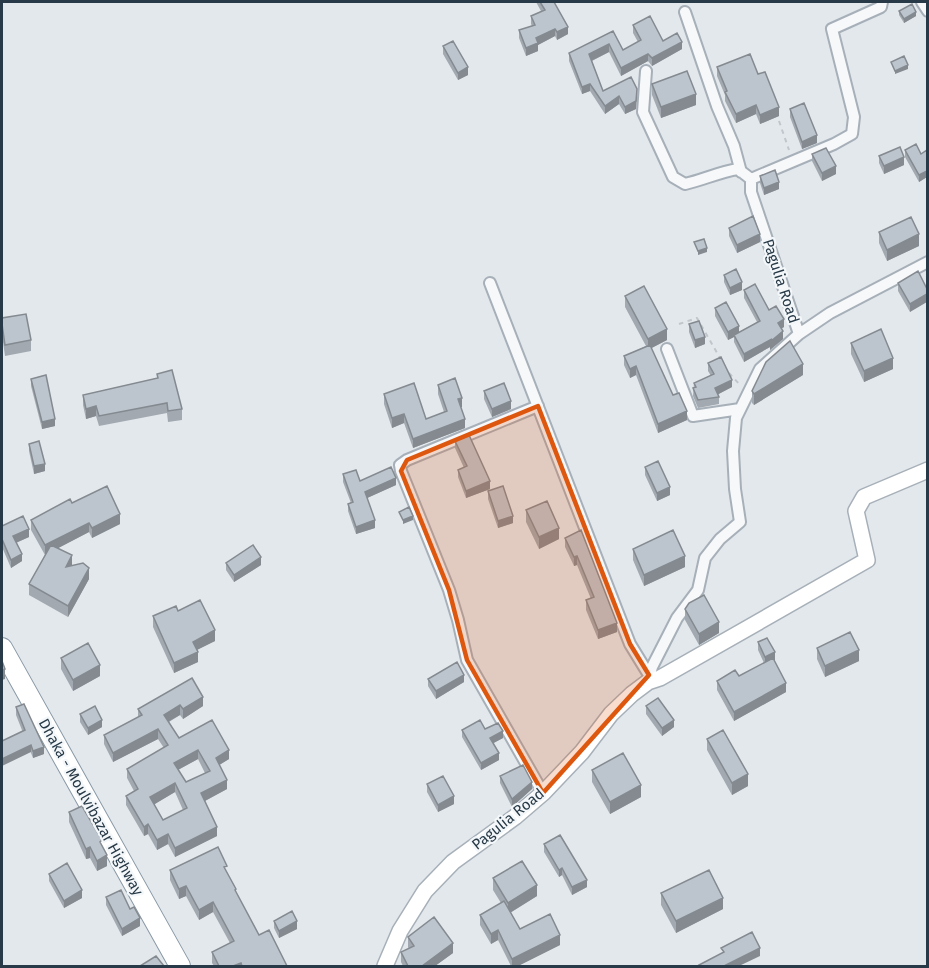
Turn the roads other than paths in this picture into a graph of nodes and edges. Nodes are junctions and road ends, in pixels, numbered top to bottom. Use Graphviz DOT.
graph roads {
  1 [pos="882,2"];
  2 [pos="922,2"];
  3 [pos="927,11"];
  4 [pos="685,12"];
  5 [pos="646,72"];
  6 [pos="741,172"];
  7 [pos="751,179"];
  8 [pos="927,262"];
  9 [pos="490,283"];
  10 [pos="799,334"];
  11 [pos="667,349"];
  12 [pos="538,406"];
  13 [pos="740,410"];
  14 [pos="927,470"];
  15 [pos="2,648"];
  16 [pos="648,679"];
  17 [pos="543,793"];
  18 [pos="180,966"];
  19 [pos="385,966"];
  1 -- 7 [label="street"];
  2 -- 3 [label="street"];
  4 -- 6 [label="street"];
  5 -- 6 [label="street"];
  6 -- 7 [label="street"];
  7 -- 10 [label="street, Pagulia Road"];
  8 -- 10 [label="street"];
  9 -- 12 [label="street"];
  10 -- 13 [label="street, Pagulia Road"];
  11 -- 13 [label="street"];
  12 -- 16 [label="street"];
  12 -- 17 [label="street"];
  13 -- 16 [label="street, Pagulia Road"];
  14 -- 16 [label="street, Pagulia Road"];
  15 -- 18 [label="highway, Dhaka - Moulvibazar Highway"];
  16 -- 17 [label="street, Pagulia Road"];
  17 -- 19 [label="street, Pagulia Road"];
}
